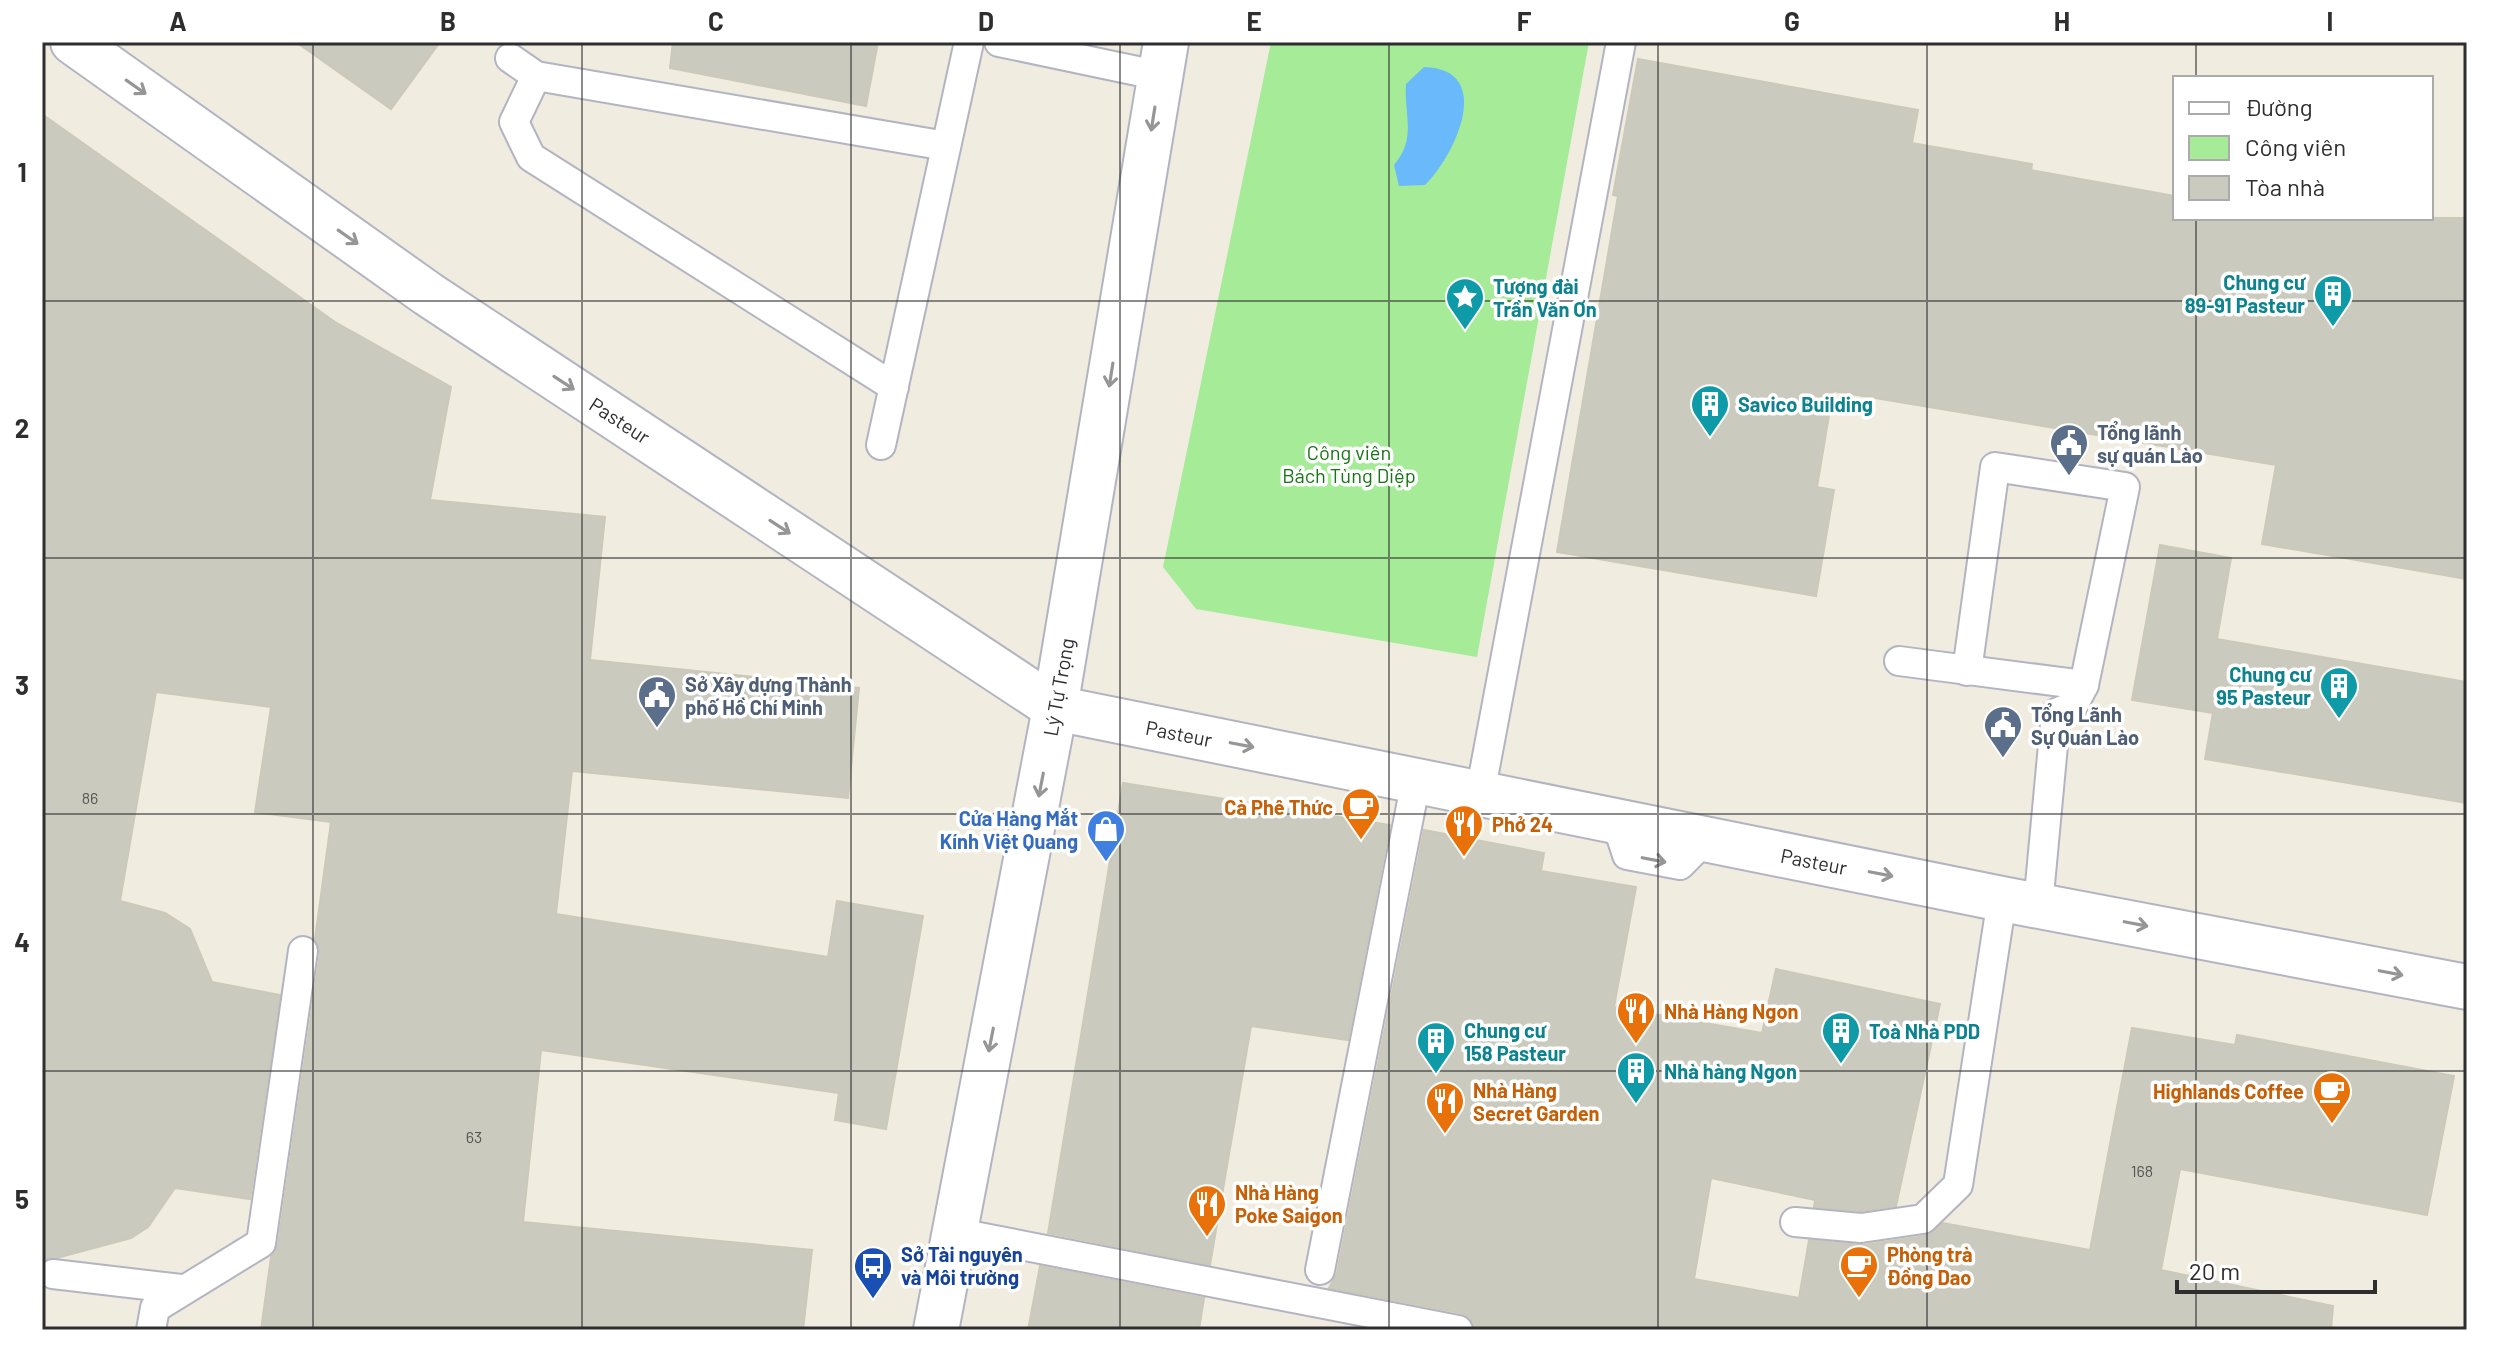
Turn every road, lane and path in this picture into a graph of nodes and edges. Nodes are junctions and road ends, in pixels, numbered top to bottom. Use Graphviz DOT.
graph roads {
  1 [pos="73,42"];
  2 [pos="969,42"];
  3 [pos="999,42"];
  4 [pos="1621,42"];
  5 [pos="510,58"];
  6 [pos="1163,59"];
  7 [pos="536,76"];
  8 [pos="946,146"];
  9 [pos="894,387"];
  10 [pos="881,445"];
  11 [pos="1899,661"];
  12 [pos="1967,671"];
  13 [pos="2084,685"];
  14 [pos="1055,708"];
  15 [pos="1416,781"];
  16 [pos="1480,794"];
  17 [pos="2020,902"];
  18 [pos="303,951"];
  19 [pos="2467,987"];
  20 [pos="1795,1222"];
  21 [pos="953,1232"];
  22 [pos="1320,1270"];
  23 [pos="53,1274"];
  24 [pos="181,1289"];
  25 [pos="151,1330"];
  26 [pos="936,1330"];
  27 [pos="1458,1330"];
  1 -- 14 [label="main road, Pasteur, one-way"];
  2 -- 8 [label="lane"];
  3 -- 6 [label="lane"];
  4 -- 16 [label="lane"];
  5 -- 7 [label="lane"];
  6 -- 14 [label="main road, Lý Tự Trọng, one-way"];
  7 -- 8 [label="lane"];
  7 -- 9 [label="lane"];
  8 -- 9 [label="lane"];
  9 -- 10 [label="lane"];
  11 -- 12 [label="lane"];
  12 -- 13 [label="lane"];
  12 -- 13 [label="lane"];
  13 -- 17 [label="lane"];
  14 -- 15 [label="main road, Pasteur, one-way"];
  14 -- 21 [label="main road, Lý Tự Trọng, one-way"];
  15 -- 16 [label="main road, Pasteur"];
  15 -- 22 [label="lane"];
  16 -- 17 [label="main road, Pasteur, one-way"];
  17 -- 19 [label="main road, Pasteur, one-way"];
  17 -- 20 [label="lane"];
  18 -- 24 [label="lane"];
  21 -- 26 [label="main road, Lý Tự Trọng"];
  21 -- 27 [label="lane"];
  23 -- 24 [label="lane"];
  24 -- 25 [label="lane"];
}
